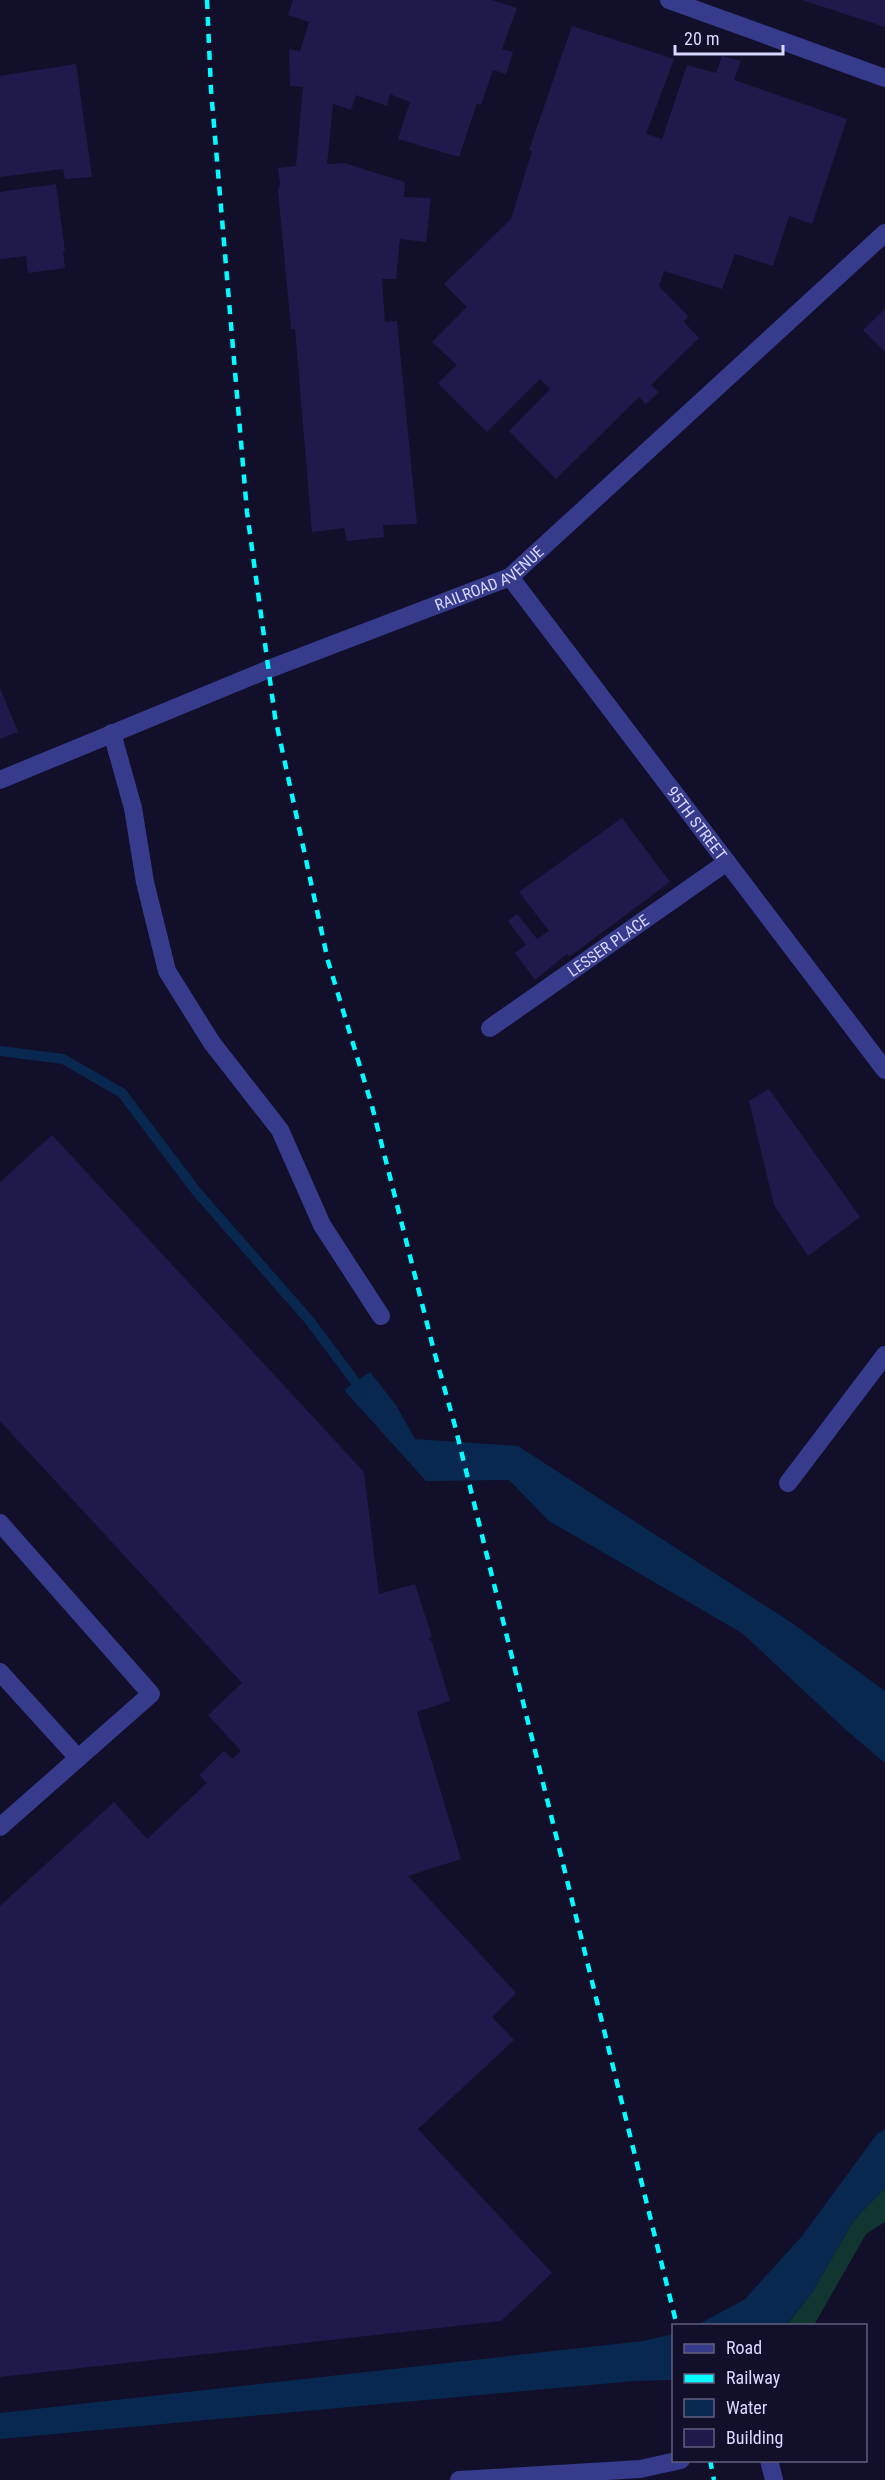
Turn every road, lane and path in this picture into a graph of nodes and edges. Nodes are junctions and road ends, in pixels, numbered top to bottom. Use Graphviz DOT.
graph roads {
  1 [pos="669,0"];
  2 [pos="885,78"];
  3 [pos="885,233"];
  4 [pos="510,577"];
  5 [pos="112,733"];
  6 [pos="0,780"];
  7 [pos="727,862"];
  8 [pos="490,1029"];
  9 [pos="885,1070"];
  10 [pos="381,1316"];
  11 [pos="885,1355"];
  12 [pos="788,1483"];
  13 [pos="0,1523"];
  14 [pos="0,1672"];
  15 [pos="78,1758"];
  16 [pos="0,1826"];
  17 [pos="672,2462"];
  18 [pos="770,2462"];
  19 [pos="459,2480"];
  20 [pos="774,2480"];
  1 -- 2 [label="street"];
  3 -- 4 [label="street, RAILROAD AVENUE"];
  4 -- 5 [label="street, RAILROAD AVENUE"];
  4 -- 7 [label="street, 95TH STREET"];
  5 -- 6 [label="street, RAILROAD AVENUE"];
  5 -- 10 [label="street"];
  7 -- 8 [label="street, LESSER PLACE"];
  7 -- 9 [label="street, 95TH STREET"];
  11 -- 12 [label="street"];
  13 -- 15 [label="street"];
  14 -- 15 [label="street"];
  15 -- 16 [label="street"];
  17 -- 19 [label="street"];
  18 -- 20 [label="street"];
}
